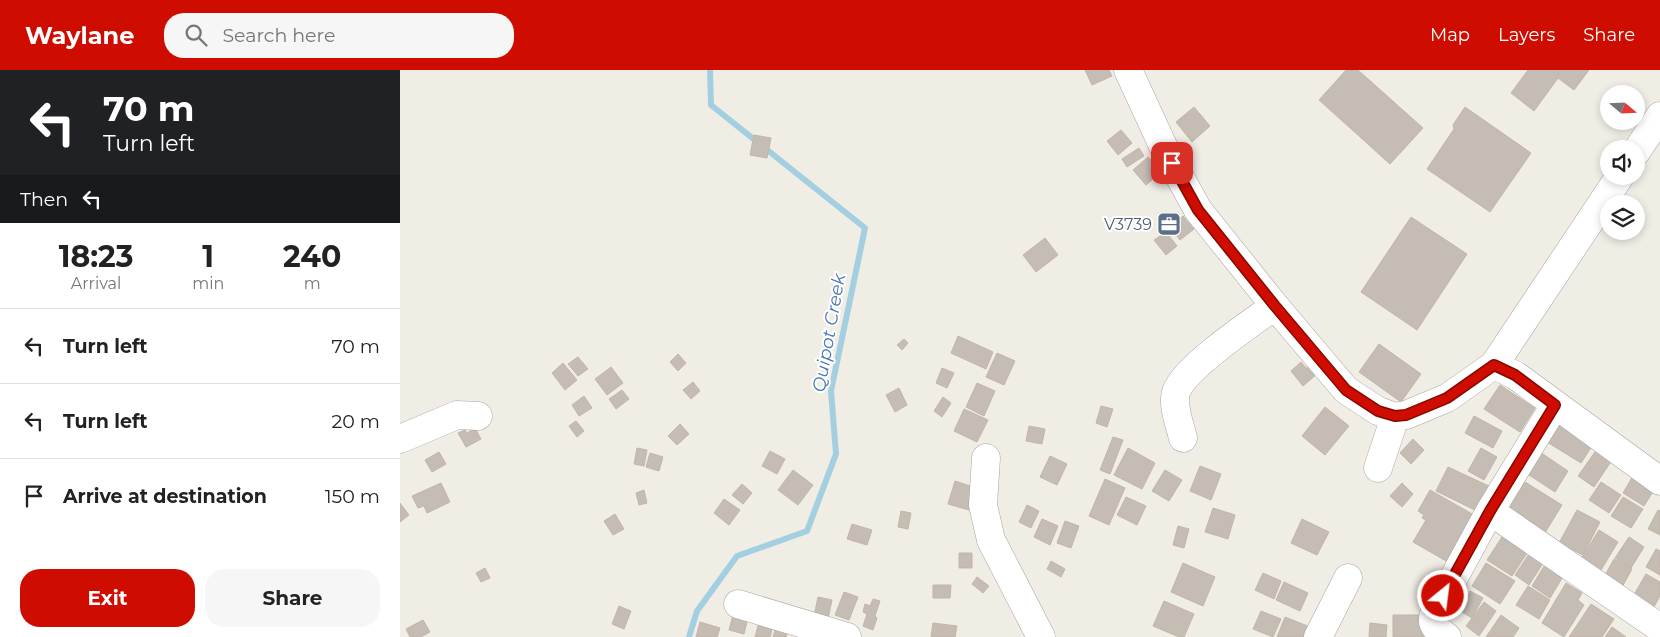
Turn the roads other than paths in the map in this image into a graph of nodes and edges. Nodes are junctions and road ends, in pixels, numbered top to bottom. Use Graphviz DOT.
graph roads {
  1 [pos="1136,75"];
  2 [pos="1660,116"];
  3 [pos="1644,140"];
  4 [pos="1614,185"];
  5 [pos="1275,306"];
  6 [pos="1494,365"];
  7 [pos="1555,405"];
  8 [pos="478,416"];
  9 [pos="1395,416"];
  10 [pos="1183,438"];
  11 [pos="400,439"];
  12 [pos="986,458"];
  13 [pos="1378,468"];
  14 [pos="1660,481"];
  15 [pos="1490,511"];
  16 [pos="1348,578"];
  17 [pos="738,604"];
  18 [pos="1660,628"];
  19 [pos="847,637"];
  20 [pos="1041,637"];
  21 [pos="1318,637"];
  22 [pos="1447,637"];
  1 -- 5 [label="street"];
  2 -- 3 [label="street"];
  4 -- 6 [label="street"];
  5 -- 9 [label="street"];
  5 -- 10 [label="street"];
  6 -- 7 [label="street"];
  6 -- 9 [label="street"];
  7 -- 14 [label="street"];
  7 -- 15 [label="street"];
  8 -- 11 [label="street"];
  9 -- 13 [label="street"];
  12 -- 20 [label="street"];
  15 -- 18 [label="street"];
  15 -- 22 [label="street"];
  16 -- 21 [label="street"];
  17 -- 19 [label="street"];
}
